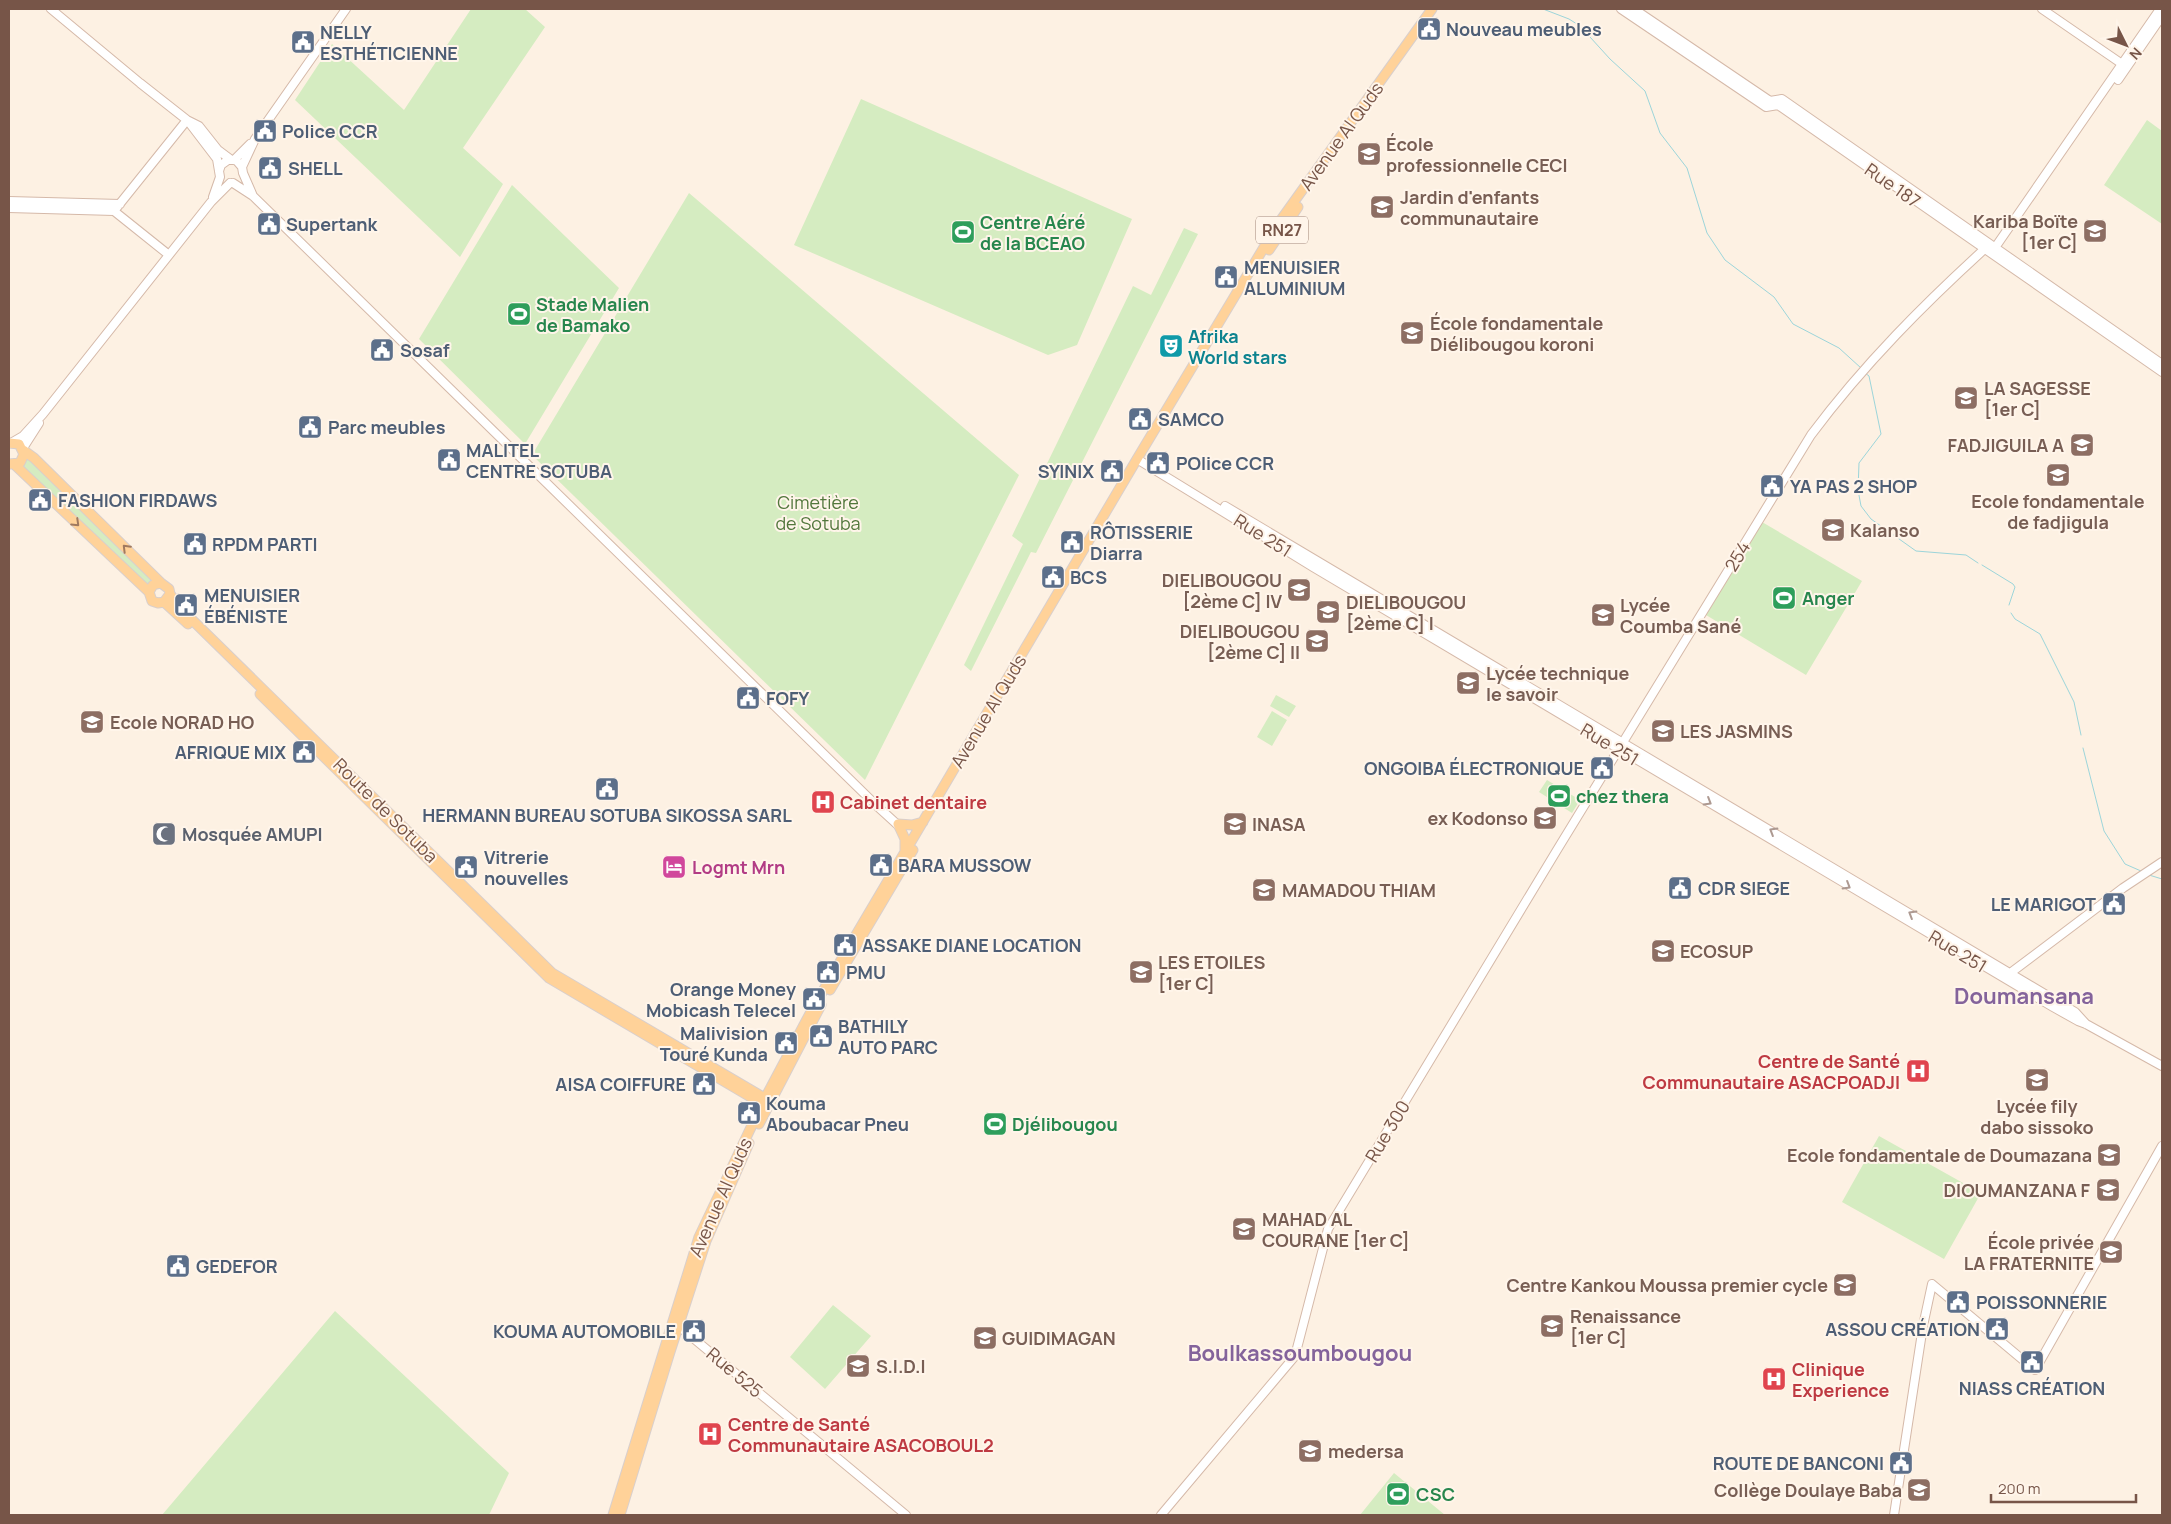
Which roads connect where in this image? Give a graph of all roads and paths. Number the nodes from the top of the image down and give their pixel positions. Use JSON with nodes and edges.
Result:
{"nodes":[{"id":1,"x":51,"y":9,"type":"edge"},
{"id":2,"x":346,"y":9,"type":"edge"},
{"id":3,"x":1432,"y":9,"type":"edge"},
{"id":4,"x":1438,"y":9,"type":"edge"},
{"id":5,"x":1621,"y":9,"type":"edge"},
{"id":6,"x":1634,"y":9,"type":"edge"},
{"id":7,"x":2042,"y":9,"type":"edge"},
{"id":8,"x":2160,"y":9,"type":"edge"},
{"id":9,"x":2162,"y":16,"type":"edge"},
{"id":10,"x":2125,"y":65,"type":"junction"},
{"id":11,"x":187,"y":120,"type":"junction"},
{"id":12,"x":255,"y":139,"type":"junction"},
{"id":13,"x":232,"y":160,"type":"junction"},
{"id":14,"x":242,"y":170,"type":"junction"},
{"id":15,"x":220,"y":174,"type":"junction"},
{"id":16,"x":231,"y":183,"type":"junction"},
{"id":17,"x":253,"y":196,"type":"junction"},
{"id":18,"x":9,"y":201,"type":"edge"},
{"id":19,"x":211,"y":202,"type":"junction"},
{"id":20,"x":120,"y":204,"type":"junction"},
{"id":21,"x":9,"y":208,"type":"edge"},
{"id":22,"x":114,"y":211,"type":"junction"},
{"id":23,"x":1992,"y":250,"type":"junction"},
{"id":24,"x":168,"y":255,"type":"junction"},
{"id":25,"x":2162,"y":364,"type":"edge"},
{"id":26,"x":2162,"y":372,"type":"edge"},
{"id":27,"x":43,"y":414,"type":"junction"},
{"id":28,"x":10,"y":443,"type":"edge"},
{"id":29,"x":23,"y":449,"type":"junction"},
{"id":30,"x":1140,"y":458,"type":"junction"},
{"id":31,"x":12,"y":464,"type":"edge"},
{"id":32,"x":161,"y":583,"type":"junction"},
{"id":33,"x":149,"y":592,"type":"junction"},
{"id":34,"x":170,"y":594,"type":"junction"},
{"id":35,"x":164,"y":602,"type":"junction"},
{"id":36,"x":1620,"y":746,"type":"junction"},
{"id":37,"x":923,"y":822,"type":"junction"},
{"id":38,"x":898,"y":824,"type":"junction"},
{"id":39,"x":914,"y":842,"type":"junction"},
{"id":40,"x":905,"y":851,"type":"junction"},
{"id":41,"x":2162,"y":862,"type":"edge"},
{"id":42,"x":2009,"y":974,"type":"junction"},
{"id":43,"x":2086,"y":1024,"type":"junction"},
{"id":44,"x":2162,"y":1066,"type":"edge"},
{"id":45,"x":767,"y":1103,"type":"junction"},
{"id":46,"x":2162,"y":1146,"type":"edge"},
{"id":47,"x":676,"y":1324,"type":"junction"},
{"id":48,"x":613,"y":1515,"type":"edge"},
{"id":49,"x":620,"y":1515,"type":"edge"},
{"id":50,"x":906,"y":1515,"type":"edge"},
{"id":51,"x":1161,"y":1515,"type":"edge"},
{"id":52,"x":1894,"y":1515,"type":"edge"}],
"edges":[{"from":1,"to":11,"type":"street"},
{"from":2,"to":12,"type":"street"},
{"from":3,"to":30,"type":"main road","name":"Avenue Al Quds","number":"RN27"},
{"from":4,"to":30,"type":"main road","name":"Avenue Al Quds","number":"RN27"},
{"from":5,"to":23,"type":"street","name":"Rue 187"},
{"from":6,"to":23,"type":"street","name":"Rue 187"},
{"from":7,"to":10,"type":"street"},
{"from":8,"to":10,"type":"street"},
{"from":9,"to":10,"type":"street"},
{"from":10,"to":23,"type":"street","name":"254"},
{"from":11,"to":13,"type":"street"},
{"from":11,"to":15,"type":"street"},
{"from":11,"to":20,"type":"street"},
{"from":12,"to":13,"type":"street"},
{"from":12,"to":14,"type":"street"},
{"from":13,"to":14,"type":"street"},
{"from":13,"to":15,"type":"street"},
{"from":14,"to":16,"type":"street"},
{"from":14,"to":17,"type":"street"},
{"from":15,"to":16,"type":"street"},
{"from":15,"to":19,"type":"street"},
{"from":16,"to":17,"type":"street"},
{"from":16,"to":19,"type":"street"},
{"from":17,"to":38,"type":"street"},
{"from":18,"to":20,"type":"street"},
{"from":19,"to":24,"type":"street"},
{"from":20,"to":22,"type":"street"},
{"from":21,"to":22,"type":"street"},
{"from":22,"to":24,"type":"street"},
{"from":23,"to":25,"type":"street","name":"Rue 187"},
{"from":23,"to":26,"type":"street","name":"Rue 187"},
{"from":23,"to":36,"type":"street","name":"254"},
{"from":24,"to":27,"type":"street"},
{"from":27,"to":28,"type":"street"},
{"from":27,"to":29,"type":"street"},
{"from":28,"to":29,"type":"main road"},
{"from":29,"to":31,"type":"main road"},
{"from":32,"to":29,"type":"main road","one_way":true},
{"from":30,"to":36,"type":"street","name":"Rue 251"},
{"from":30,"to":37,"type":"main road","name":"Avenue Al Quds","number":"RN27"},
{"from":30,"to":39,"type":"main road","name":"Avenue Al Quds","number":"RN27"},
{"from":31,"to":33,"type":"main road","one_way":true},
{"from":32,"to":33,"type":"main road"},
{"from":32,"to":34,"type":"main road"},
{"from":33,"to":35,"type":"main road"},
{"from":34,"to":35,"type":"main road"},
{"from":34,"to":45,"type":"main road","name":"Route de Sotuba"},
{"from":35,"to":45,"type":"main road","name":"Route de Sotuba"},
{"from":42,"to":36,"type":"street","name":"Rue 251","one_way":true},
{"from":36,"to":43,"type":"street","name":"Rue 251","one_way":true},
{"from":36,"to":51,"type":"street","name":"Rue 300"},
{"from":37,"to":38,"type":"main road"},
{"from":37,"to":39,"type":"main road","name":"Avenue Al Quds","number":"RN27"},
{"from":38,"to":39,"type":"street"},
{"from":38,"to":40,"type":"main road"},
{"from":39,"to":40,"type":"main road","name":"Avenue Al Quds","number":"RN27"},
{"from":39,"to":45,"type":"main road","name":"Avenue Al Quds","number":"RN27"},
{"from":40,"to":45,"type":"main road","name":"Avenue Al Quds","number":"RN27"},
{"from":41,"to":42,"type":"street"},
{"from":42,"to":43,"type":"street","name":"Rue 251"},
{"from":43,"to":44,"type":"street","name":"Rue 251"},
{"from":45,"to":47,"type":"main road","name":"Avenue Al Quds","number":"RN27"},
{"from":46,"to":52,"type":"street"},
{"from":47,"to":48,"type":"main road","name":"Avenue Al Quds","number":"RN27"},
{"from":47,"to":49,"type":"main road","name":"Avenue Al Quds","number":"RN27"},
{"from":47,"to":50,"type":"street","name":"Rue 525"}]}
